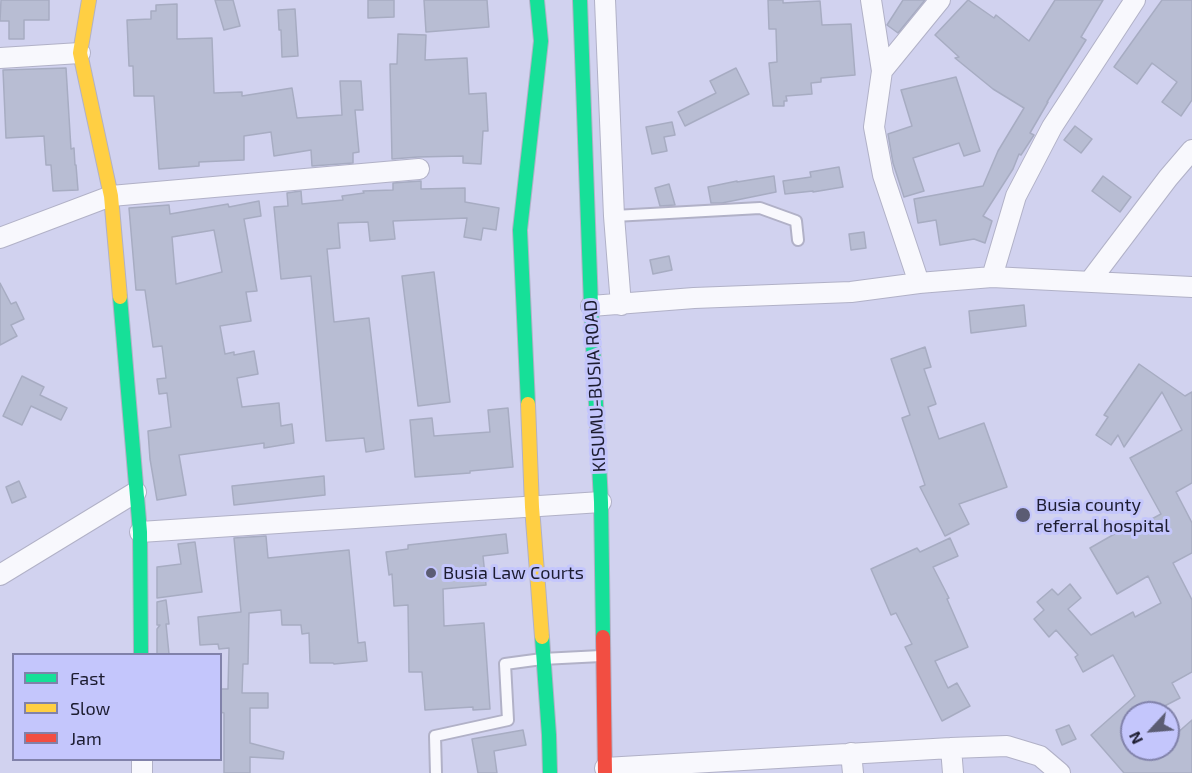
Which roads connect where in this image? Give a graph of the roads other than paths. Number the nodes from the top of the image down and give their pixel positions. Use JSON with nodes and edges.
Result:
{"nodes":[{"id":1,"x":89,"y":0,"type":"edge"},
{"id":2,"x":537,"y":0,"type":"edge"},
{"id":3,"x":579,"y":0,"type":"edge"},
{"id":4,"x":604,"y":0,"type":"edge"},
{"id":5,"x":871,"y":0,"type":"edge"},
{"id":6,"x":940,"y":0,"type":"edge"},
{"id":7,"x":1136,"y":0,"type":"edge"},
{"id":8,"x":80,"y":53,"type":"junction"},
{"id":9,"x":0,"y":58,"type":"edge"},
{"id":10,"x":882,"y":70,"type":"junction"},
{"id":11,"x":1192,"y":150,"type":"edge"},
{"id":12,"x":419,"y":169,"type":"dead end"},
{"id":13,"x":111,"y":196,"type":"junction"},
{"id":14,"x":614,"y":216,"type":"junction"},
{"id":15,"x":0,"y":238,"type":"edge"},
{"id":16,"x":798,"y":240,"type":"dead end"},
{"id":17,"x":992,"y":277,"type":"junction"},
{"id":18,"x":1090,"y":281,"type":"junction"},
{"id":19,"x":919,"y":283,"type":"junction"},
{"id":20,"x":1192,"y":287,"type":"edge"},
{"id":21,"x":621,"y":304,"type":"junction"},
{"id":22,"x":591,"y":306,"type":"junction"},
{"id":23,"x":136,"y":492,"type":"junction"},
{"id":24,"x":601,"y":502,"type":"junction"},
{"id":25,"x":532,"y":507,"type":"junction"},
{"id":26,"x":140,"y":532,"type":"junction"},
{"id":27,"x":0,"y":575,"type":"edge"},
{"id":28,"x":141,"y":653,"type":"edge"},
{"id":29,"x":603,"y":656,"type":"junction"},
{"id":30,"x":542,"y":658,"type":"junction"},
{"id":31,"x":951,"y":748,"type":"junction"},
{"id":32,"x":852,"y":763,"type":"edge"},
{"id":33,"x":605,"y":770,"type":"edge"},
{"id":34,"x":436,"y":773,"type":"edge"},
{"id":35,"x":550,"y":773,"type":"edge"},
{"id":36,"x":953,"y":773,"type":"edge"},
{"id":37,"x":1060,"y":773,"type":"edge"}],
"edges":[{"from":1,"to":8,"type":"main road"},
{"from":2,"to":25,"type":"main road"},
{"from":3,"to":22,"type":"main road","name":"KISUMU-BUSIA ROAD"},
{"from":4,"to":14,"type":"street"},
{"from":5,"to":10,"type":"street"},
{"from":6,"to":10,"type":"street"},
{"from":7,"to":17,"type":"street"},
{"from":8,"to":9,"type":"street"},
{"from":8,"to":13,"type":"main road"},
{"from":10,"to":19,"type":"street"},
{"from":11,"to":18,"type":"street"},
{"from":12,"to":13,"type":"street"},
{"from":13,"to":15,"type":"street"},
{"from":13,"to":23,"type":"main road"},
{"from":14,"to":16,"type":"lane"},
{"from":14,"to":21,"type":"street"},
{"from":17,"to":18,"type":"street"},
{"from":17,"to":19,"type":"street"},
{"from":18,"to":20,"type":"street"},
{"from":19,"to":21,"type":"street"},
{"from":21,"to":22,"type":"street"},
{"from":22,"to":24,"type":"main road","name":"KISUMU-BUSIA ROAD"},
{"from":23,"to":26,"type":"main road"},
{"from":23,"to":27,"type":"street"},
{"from":24,"to":25,"type":"street"},
{"from":24,"to":29,"type":"main road","name":"KISUMU-BUSIA ROAD"},
{"from":25,"to":26,"type":"street"},
{"from":25,"to":30,"type":"main road"},
{"from":26,"to":28,"type":"main road"},
{"from":29,"to":30,"type":"lane"},
{"from":29,"to":33,"type":"main road","name":"KISUMU-BUSIA ROAD"},
{"from":30,"to":34,"type":"lane"},
{"from":30,"to":35,"type":"main road"},
{"from":31,"to":32,"type":"street"},
{"from":31,"to":36,"type":"street"},
{"from":31,"to":37,"type":"street"},
{"from":32,"to":33,"type":"street"}]}
